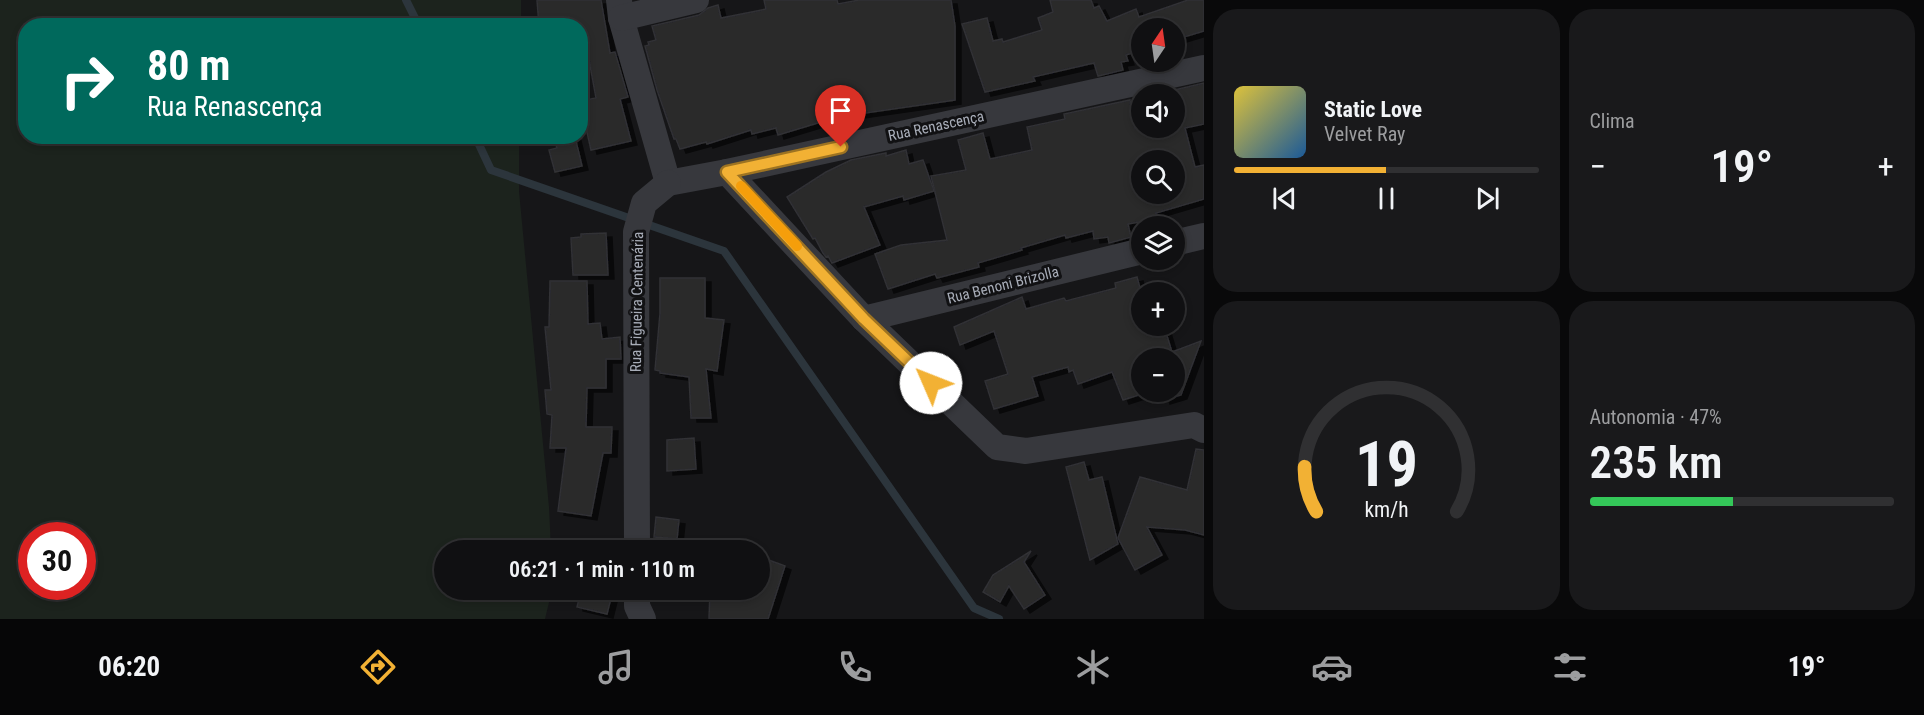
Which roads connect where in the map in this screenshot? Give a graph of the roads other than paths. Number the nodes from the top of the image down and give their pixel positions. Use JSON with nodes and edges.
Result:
{"nodes":[{"id":1,"x":696,"y":0,"type":"edge"},
{"id":2,"x":620,"y":9,"type":"edge"},
{"id":3,"x":1204,"y":68,"type":"edge"},
{"id":4,"x":727,"y":172,"type":"junction"},
{"id":5,"x":668,"y":183,"type":"junction"},
{"id":6,"x":1204,"y":236,"type":"edge"},
{"id":7,"x":1185,"y":240,"type":"edge"},
{"id":8,"x":1131,"y":254,"type":"edge"},
{"id":9,"x":864,"y":319,"type":"junction"},
{"id":10,"x":1201,"y":426,"type":"edge"},
{"id":11,"x":637,"y":540,"type":"edge"},
{"id":12,"x":637,"y":600,"type":"edge"},
{"id":13,"x":643,"y":619,"type":"edge"}],
"edges":[{"from":1,"to":2,"type":"street"},
{"from":2,"to":5,"type":"street"},
{"from":3,"to":4,"type":"street","name":"Rua Renascença"},
{"from":4,"to":5,"type":"street","name":"Rua Renascença"},
{"from":4,"to":9,"type":"street"},
{"from":5,"to":11,"type":"street","name":"Rua Figueira Centenária"},
{"from":6,"to":7,"type":"street"},
{"from":8,"to":9,"type":"street","name":"Rua Benoni Brizolla"},
{"from":9,"to":10,"type":"street"},
{"from":12,"to":13,"type":"street"}]}
